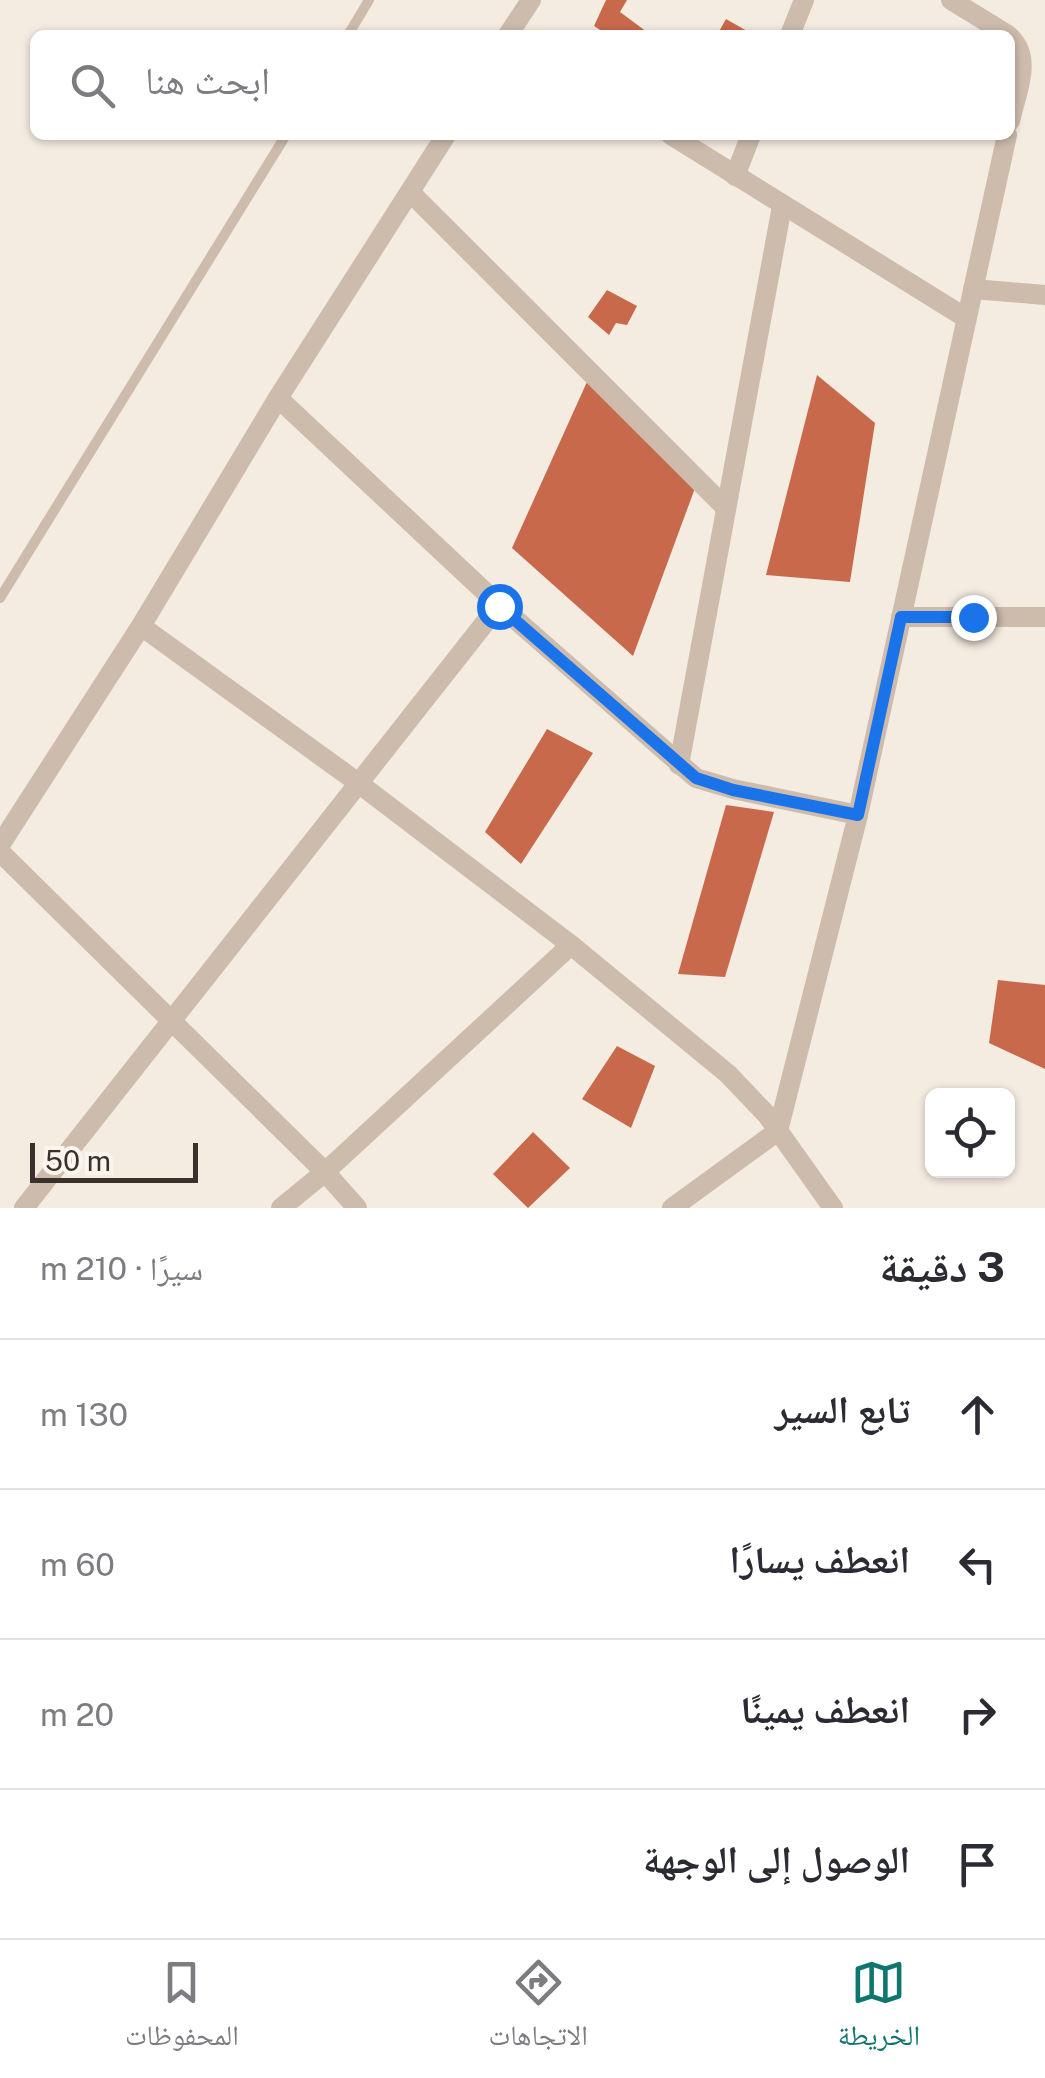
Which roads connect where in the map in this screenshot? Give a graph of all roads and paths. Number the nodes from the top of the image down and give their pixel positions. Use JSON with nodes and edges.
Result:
{"nodes":[{"id":1,"x":369,"y":0,"type":"edge"},
{"id":2,"x":531,"y":0,"type":"edge"},
{"id":3,"x":804,"y":0,"type":"edge"},
{"id":4,"x":950,"y":0,"type":"edge"},
{"id":5,"x":351,"y":30,"type":"edge"},
{"id":6,"x":512,"y":30,"type":"edge"},
{"id":7,"x":792,"y":30,"type":"edge"},
{"id":8,"x":999,"y":30,"type":"edge"},
{"id":9,"x":1015,"y":43,"type":"edge"},
{"id":10,"x":1015,"y":99,"type":"edge"},
{"id":11,"x":283,"y":140,"type":"edge"},
{"id":12,"x":443,"y":140,"type":"edge"},
{"id":13,"x":678,"y":140,"type":"edge"},
{"id":14,"x":749,"y":140,"type":"edge"},
{"id":15,"x":1006,"y":140,"type":"edge"},
{"id":16,"x":735,"y":176,"type":"junction"},
{"id":17,"x":411,"y":193,"type":"junction"},
{"id":18,"x":782,"y":206,"type":"junction"},
{"id":19,"x":974,"y":289,"type":"junction"},
{"id":20,"x":1045,"y":296,"type":"edge"},
{"id":21,"x":966,"y":318,"type":"junction"},
{"id":22,"x":278,"y":398,"type":"junction"},
{"id":23,"x":726,"y":508,"type":"junction"},
{"id":24,"x":0,"y":598,"type":"edge"},
{"id":25,"x":499,"y":606,"type":"junction"},
{"id":26,"x":901,"y":617,"type":"junction"},
{"id":27,"x":1045,"y":617,"type":"edge"},
{"id":28,"x":141,"y":626,"type":"junction"},
{"id":29,"x":679,"y":766,"type":"junction"},
{"id":30,"x":357,"y":782,"type":"junction"},
{"id":31,"x":858,"y":815,"type":"junction"},
{"id":32,"x":0,"y":848,"type":"edge"},
{"id":33,"x":571,"y":945,"type":"junction"},
{"id":34,"x":171,"y":1021,"type":"junction"},
{"id":35,"x":778,"y":1131,"type":"junction"},
{"id":36,"x":325,"y":1172,"type":"junction"},
{"id":37,"x":24,"y":1208,"type":"edge"},
{"id":38,"x":280,"y":1208,"type":"edge"},
{"id":39,"x":357,"y":1208,"type":"edge"},
{"id":40,"x":672,"y":1208,"type":"edge"},
{"id":41,"x":833,"y":1208,"type":"edge"}],
"edges":[{"from":1,"to":5,"type":"lane"},
{"from":2,"to":6,"type":"street"},
{"from":3,"to":7,"type":"street"},
{"from":4,"to":8,"type":"street"},
{"from":9,"to":10,"type":"street"},
{"from":11,"to":24,"type":"lane"},
{"from":12,"to":17,"type":"street"},
{"from":13,"to":16,"type":"street"},
{"from":14,"to":16,"type":"street"},
{"from":15,"to":19,"type":"street"},
{"from":16,"to":18,"type":"street"},
{"from":17,"to":22,"type":"street"},
{"from":17,"to":23,"type":"street"},
{"from":18,"to":21,"type":"street"},
{"from":18,"to":23,"type":"street"},
{"from":19,"to":20,"type":"street"},
{"from":19,"to":21,"type":"street"},
{"from":21,"to":26,"type":"street"},
{"from":22,"to":25,"type":"street"},
{"from":22,"to":28,"type":"street"},
{"from":23,"to":29,"type":"street"},
{"from":25,"to":29,"type":"street"},
{"from":25,"to":30,"type":"street"},
{"from":26,"to":27,"type":"street"},
{"from":26,"to":31,"type":"street"},
{"from":28,"to":30,"type":"street"},
{"from":28,"to":32,"type":"street"},
{"from":29,"to":31,"type":"street"},
{"from":30,"to":33,"type":"street"},
{"from":30,"to":34,"type":"street"},
{"from":31,"to":35,"type":"street"},
{"from":32,"to":34,"type":"street"},
{"from":33,"to":35,"type":"street"},
{"from":33,"to":36,"type":"street"},
{"from":34,"to":36,"type":"street"},
{"from":34,"to":37,"type":"street"},
{"from":35,"to":40,"type":"street"},
{"from":35,"to":41,"type":"street"},
{"from":36,"to":38,"type":"street"},
{"from":36,"to":39,"type":"street"}]}
